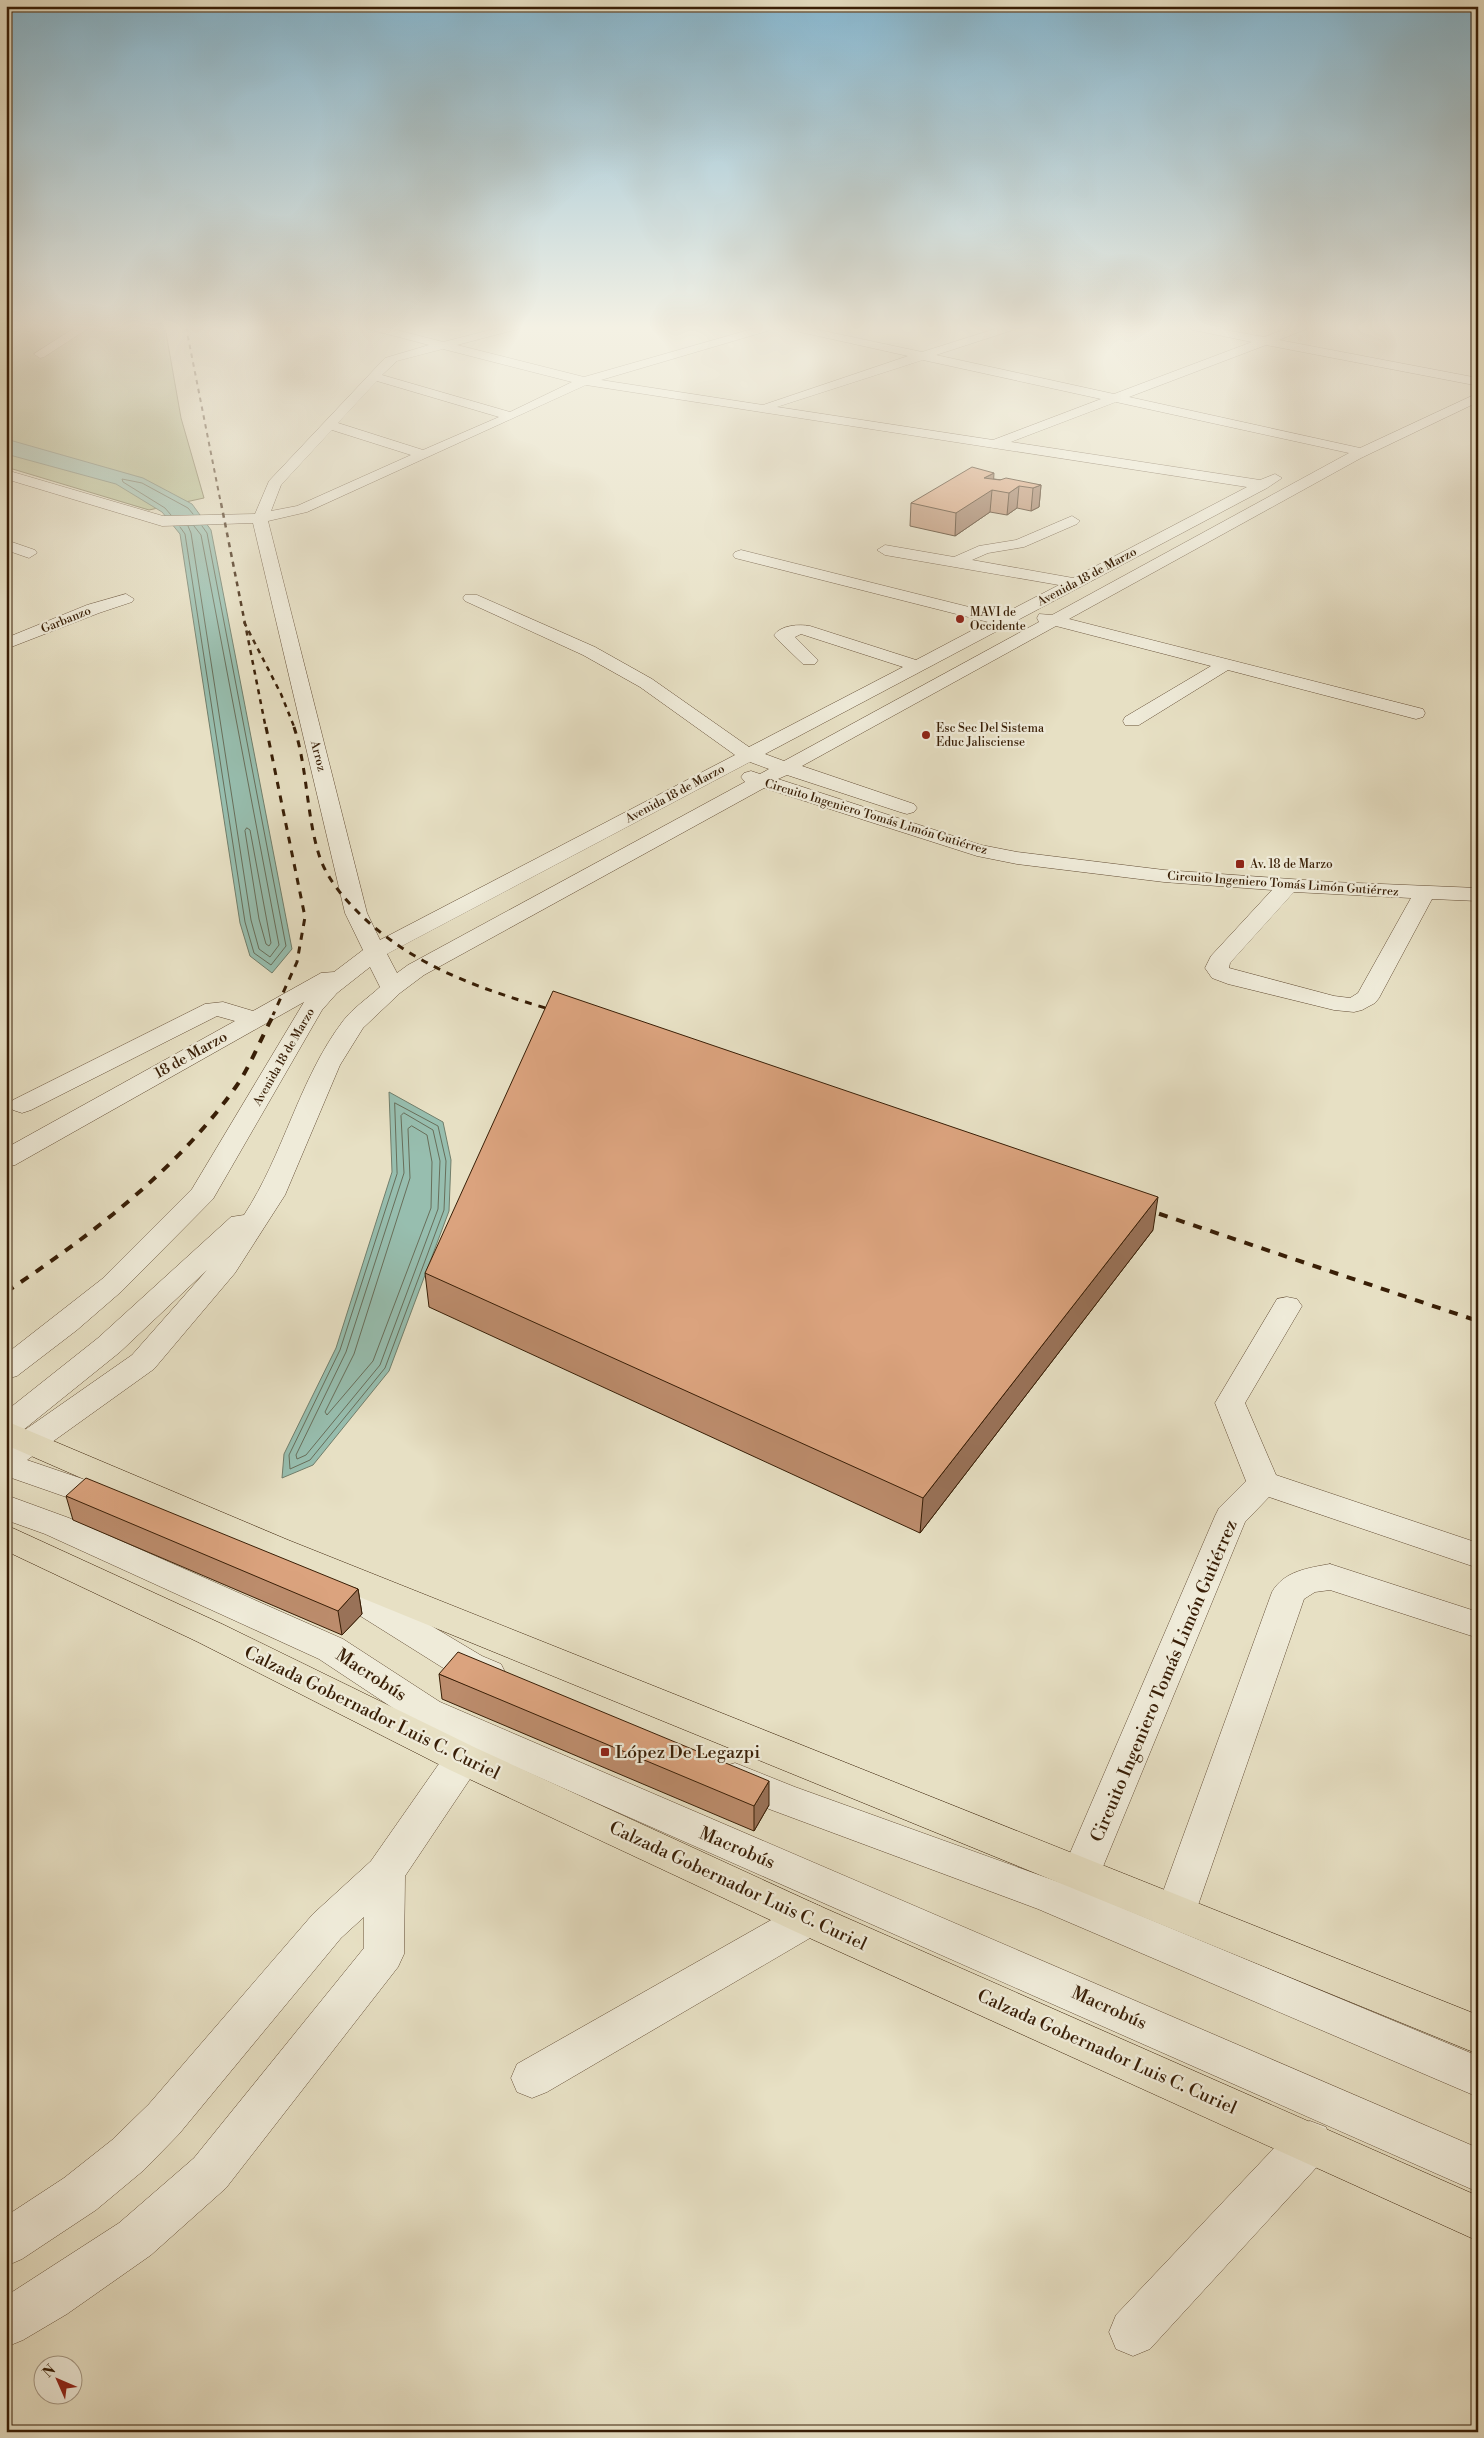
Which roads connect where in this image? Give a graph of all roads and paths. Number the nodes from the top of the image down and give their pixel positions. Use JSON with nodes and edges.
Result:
{"nodes":[{"id":1,"x":315,"y":441,"type":"edge"},
{"id":2,"x":378,"y":441,"type":"edge"},
{"id":3,"x":457,"y":441,"type":"edge"},
{"id":4,"x":975,"y":441,"type":"edge"},
{"id":5,"x":1004,"y":441,"type":"edge"},
{"id":6,"x":1313,"y":441,"type":"edge"},
{"id":7,"x":1366,"y":441,"type":"edge"},
{"id":8,"x":996,"y":444,"type":"junction"},
{"id":9,"x":1358,"y":445,"type":"junction"},
{"id":10,"x":1336,"y":446,"type":"junction"},
{"id":11,"x":424,"y":456,"type":"junction"},
{"id":12,"x":1311,"y":459,"type":"dead end"},
{"id":13,"x":1286,"y":472,"type":"dead end"},
{"id":14,"x":6,"y":474,"type":"edge"},
{"id":15,"x":1262,"y":485,"type":"junction"},
{"id":16,"x":261,"y":518,"type":"junction"},
{"id":17,"x":1072,"y":520,"type":"dead end"},
{"id":18,"x":6,"y":545,"type":"edge"},
{"id":19,"x":885,"y":550,"type":"dead end"},
{"id":20,"x":29,"y":553,"type":"dead end"},
{"id":21,"x":741,"y":555,"type":"dead end"},
{"id":22,"x":956,"y":562,"type":"junction"},
{"id":23,"x":1076,"y":583,"type":"junction"},
{"id":24,"x":471,"y":598,"type":"dead end"},
{"id":25,"x":126,"y":599,"type":"dead end"},
{"id":26,"x":1022,"y":611,"type":"junction"},
{"id":27,"x":1054,"y":620,"type":"junction"},
{"id":28,"x":1003,"y":621,"type":"junction"},
{"id":29,"x":6,"y":644,"type":"edge"},
{"id":30,"x":808,"y":660,"type":"dead end"},
{"id":31,"x":1226,"y":664,"type":"junction"},
{"id":32,"x":918,"y":666,"type":"junction"},
{"id":33,"x":1416,"y":713,"type":"dead end"},
{"id":34,"x":1132,"y":720,"type":"dead end"},
{"id":35,"x":748,"y":755,"type":"junction"},
{"id":36,"x":785,"y":767,"type":"junction"},
{"id":37,"x":723,"y":768,"type":"junction"},
{"id":38,"x":761,"y":780,"type":"junction"},
{"id":39,"x":1089,"y":866,"type":"junction"},
{"id":40,"x":1288,"y":885,"type":"junction"},
{"id":41,"x":1425,"y":893,"type":"junction"},
{"id":42,"x":1478,"y":895,"type":"edge"},
{"id":43,"x":376,"y":951,"type":"junction"},
{"id":44,"x":392,"y":988,"type":"junction"},
{"id":45,"x":256,"y":1019,"type":"junction"},
{"id":46,"x":22,"y":1105,"type":"dead end"},
{"id":47,"x":6,"y":1159,"type":"edge"},
{"id":48,"x":1287,"y":1306,"type":"dead end"},
{"id":49,"x":6,"y":1369,"type":"edge"},
{"id":50,"x":11,"y":1445,"type":"edge"},
{"id":51,"x":1263,"y":1483,"type":"junction"},
{"id":52,"x":6,"y":1507,"type":"edge"},
{"id":53,"x":6,"y":1536,"type":"edge"},
{"id":54,"x":1478,"y":1556,"type":"edge"},
{"id":55,"x":1478,"y":1626,"type":"edge"},
{"id":56,"x":522,"y":1688,"type":"edge"},
{"id":57,"x":463,"y":1760,"type":"junction"},
{"id":58,"x":702,"y":1764,"type":"edge"},
{"id":59,"x":385,"y":1873,"type":"junction"},
{"id":60,"x":1081,"y":1874,"type":"junction"},
{"id":61,"x":1176,"y":1912,"type":"junction"},
{"id":62,"x":808,"y":1919,"type":"junction"},
{"id":63,"x":1478,"y":2035,"type":"edge"},
{"id":64,"x":1478,"y":2077,"type":"edge"},
{"id":65,"x":532,"y":2078,"type":"dead end"},
{"id":66,"x":1310,"y":2142,"type":"junction"},
{"id":67,"x":1478,"y":2170,"type":"edge"},
{"id":68,"x":1478,"y":2219,"type":"edge"},
{"id":69,"x":6,"y":2243,"type":"edge"},
{"id":70,"x":6,"y":2323,"type":"edge"},
{"id":71,"x":1133,"y":2332,"type":"dead end"}],
"edges":[{"from":1,"to":16,"type":"street"},
{"from":2,"to":11,"type":"street"},
{"from":3,"to":11,"type":"street"},
{"from":4,"to":8,"type":"street"},
{"from":5,"to":8,"type":"street"},
{"from":6,"to":10,"type":"street"},
{"from":7,"to":9,"type":"street","name":"Avenida 18 de Marzo"},
{"from":8,"to":15,"type":"street"},
{"from":9,"to":10,"type":"street","name":"Avenida 18 de Marzo"},
{"from":9,"to":27,"type":"street","name":"Avenida 18 de Marzo"},
{"from":10,"to":12,"type":"street","name":"Avenida 18 de Marzo"},
{"from":11,"to":16,"type":"street"},
{"from":13,"to":15,"type":"street","name":"Avenida 18 de Marzo"},
{"from":14,"to":16,"type":"street"},
{"from":15,"to":23,"type":"street","name":"Avenida 18 de Marzo"},
{"from":16,"to":43,"type":"street","name":"Arroz"},
{"from":17,"to":22,"type":"street"},
{"from":18,"to":20,"type":"street"},
{"from":19,"to":22,"type":"street"},
{"from":21,"to":28,"type":"street"},
{"from":22,"to":23,"type":"street"},
{"from":23,"to":26,"type":"street","name":"Avenida 18 de Marzo"},
{"from":24,"to":35,"type":"street","name":"Circuito Ingeniero Tomás Limón Gutiérrez"},
{"from":25,"to":29,"type":"street","name":"Garbanzo"},
{"from":26,"to":27,"type":"street"},
{"from":26,"to":28,"type":"street","name":"Avenida 18 de Marzo"},
{"from":27,"to":31,"type":"street"},
{"from":27,"to":36,"type":"street","name":"Avenida 18 de Marzo"},
{"from":28,"to":32,"type":"street","name":"Avenida 18 de Marzo"},
{"from":30,"to":32,"type":"street"},
{"from":31,"to":33,"type":"street"},
{"from":31,"to":34,"type":"street"},
{"from":32,"to":35,"type":"street","name":"Avenida 18 de Marzo"},
{"from":35,"to":36,"type":"street","name":"Circuito Ingeniero Tomás Limón Gutiérrez"},
{"from":35,"to":37,"type":"street","name":"Avenida 18 de Marzo"},
{"from":36,"to":38,"type":"street","name":"Avenida 18 de Marzo"},
{"from":36,"to":39,"type":"street","name":"Circuito Ingeniero Tomás Limón Gutiérrez"},
{"from":37,"to":38,"type":"street","name":"Circuito Ingeniero Tomás Limón Gutiérrez"},
{"from":37,"to":43,"type":"street","name":"Avenida 18 de Marzo"},
{"from":38,"to":39,"type":"street","name":"Circuito Ingeniero Tomás Limón Gutiérrez"},
{"from":38,"to":44,"type":"street","name":"Avenida 18 de Marzo"},
{"from":39,"to":40,"type":"street","name":"Circuito Ingeniero Tomás Limón Gutiérrez"},
{"from":40,"to":41,"type":"street","name":"Circuito Ingeniero Tomás Limón Gutiérrez"},
{"from":40,"to":41,"type":"street"},
{"from":41,"to":42,"type":"street","name":"Circuito Ingeniero Tomás Limón Gutiérrez"},
{"from":43,"to":44,"type":"street","name":"Arroz"},
{"from":43,"to":45,"type":"street","name":"18 de Marzo"},
{"from":43,"to":49,"type":"street","name":"Avenida 18 de Marzo"},
{"from":44,"to":50,"type":"street","name":"Avenida 18 de Marzo"},
{"from":45,"to":46,"type":"street"},
{"from":45,"to":47,"type":"street","name":"18 de Marzo"},
{"from":48,"to":51,"type":"street"},
{"from":50,"to":56,"type":"street"},
{"from":50,"to":60,"type":"main road"},
{"from":51,"to":54,"type":"street"},
{"from":51,"to":60,"type":"street","name":"Circuito Ingeniero Tomás Limón Gutiérrez"},
{"from":52,"to":67,"type":"street","name":"Macrobús"},
{"from":53,"to":57,"type":"main road","name":"Calzada Gobernador Luis C. Curiel"},
{"from":55,"to":61,"type":"street"},
{"from":57,"to":59,"type":"street"},
{"from":57,"to":62,"type":"main road","name":"Calzada Gobernador Luis C. Curiel"},
{"from":58,"to":64,"type":"street"},
{"from":59,"to":69,"type":"street"},
{"from":59,"to":70,"type":"street"},
{"from":60,"to":61,"type":"main road"},
{"from":61,"to":63,"type":"main road"},
{"from":62,"to":65,"type":"street"},
{"from":62,"to":66,"type":"main road","name":"Calzada Gobernador Luis C. Curiel"},
{"from":66,"to":68,"type":"main road","name":"Calzada Gobernador Luis C. Curiel"},
{"from":66,"to":71,"type":"street"}]}
